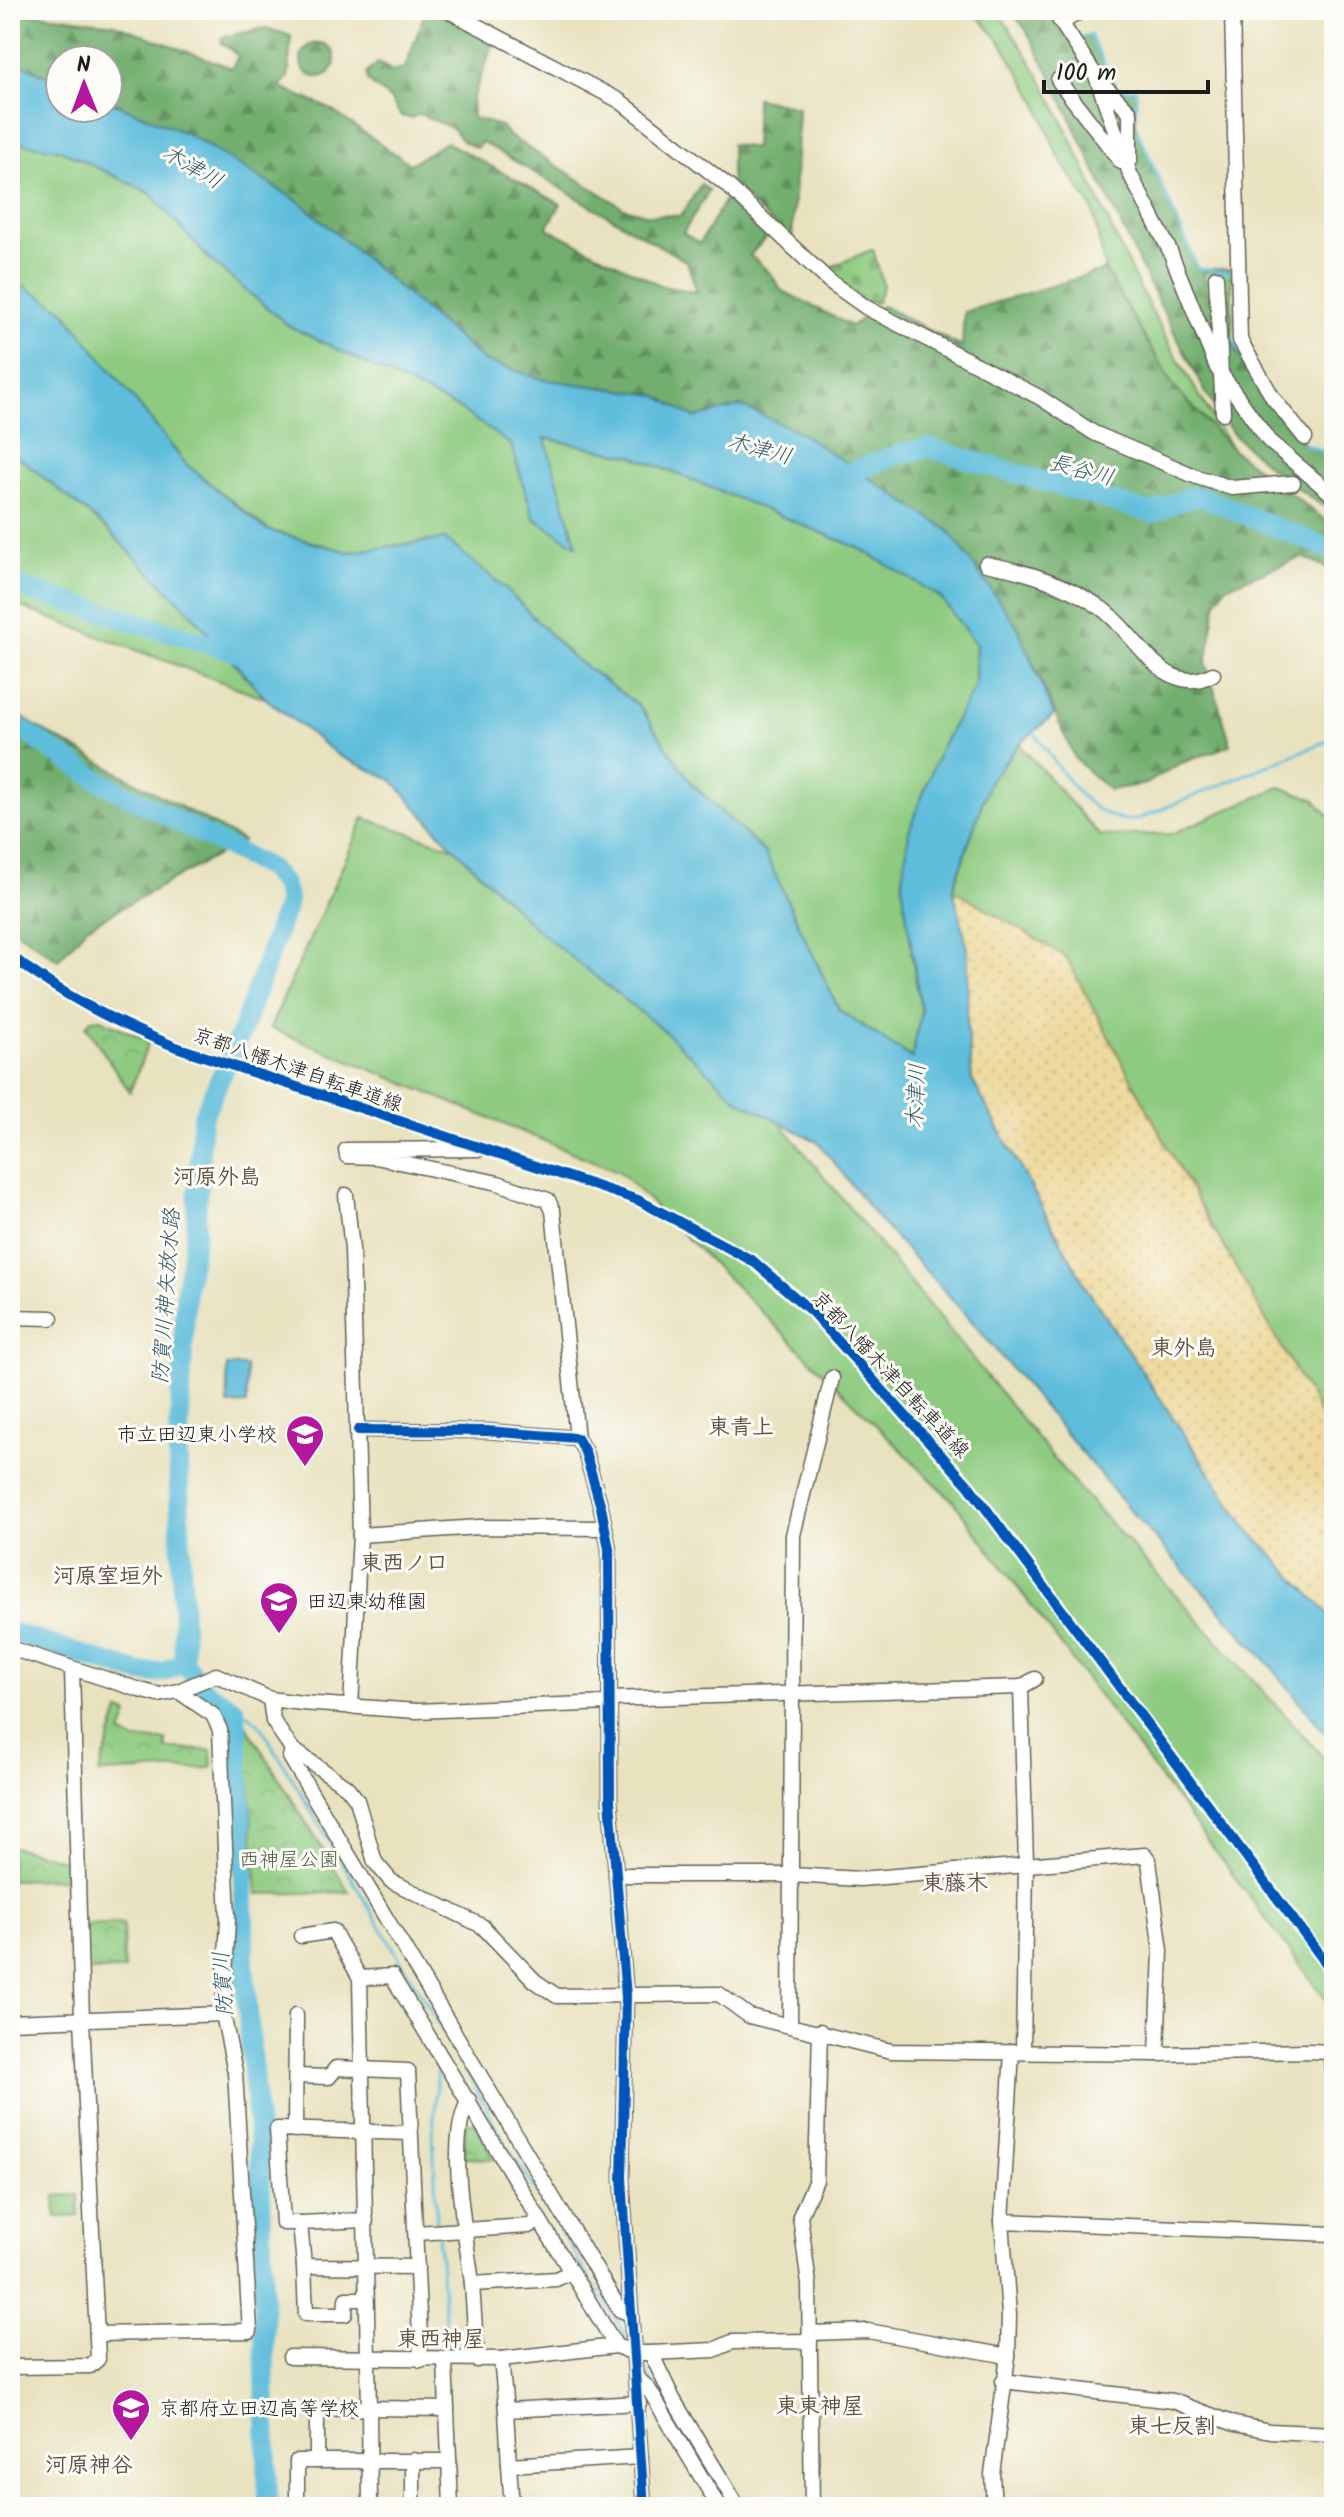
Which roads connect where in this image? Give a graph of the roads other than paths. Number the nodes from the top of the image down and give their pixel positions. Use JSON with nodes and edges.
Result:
{"nodes":[{"id":1,"x":447,"y":10,"type":"edge"},
{"id":2,"x":1053,"y":10,"type":"edge"},
{"id":3,"x":1082,"y":10,"type":"edge"},
{"id":4,"x":1232,"y":10,"type":"edge"},
{"id":5,"x":1063,"y":22,"type":"junction"},
{"id":6,"x":1058,"y":80,"type":"dead end"},
{"id":7,"x":1130,"y":174,"type":"junction"},
{"id":8,"x":1216,"y":277,"type":"dead end"},
{"id":9,"x":1217,"y":368,"type":"junction"},
{"id":10,"x":1223,"y":413,"type":"dead end"},
{"id":11,"x":1305,"y":438,"type":"dead end"},
{"id":12,"x":1293,"y":483,"type":"dead end"},
{"id":13,"x":1334,"y":496,"type":"edge"},
{"id":14,"x":986,"y":564,"type":"dead end"},
{"id":15,"x":1213,"y":674,"type":"dead end"},
{"id":16,"x":480,"y":1149,"type":"dead end"},
{"id":17,"x":346,"y":1195,"type":"dead end"},
{"id":18,"x":10,"y":1317,"type":"edge"},
{"id":19,"x":51,"y":1318,"type":"dead end"},
{"id":20,"x":832,"y":1378,"type":"dead end"},
{"id":21,"x":358,"y":1430,"type":"junction"},
{"id":22,"x":577,"y":1438,"type":"junction"},
{"id":23,"x":605,"y":1528,"type":"junction"},
{"id":24,"x":360,"y":1535,"type":"junction"},
{"id":25,"x":10,"y":1648,"type":"edge"},
{"id":26,"x":72,"y":1669,"type":"junction"},
{"id":27,"x":1035,"y":1679,"type":"dead end"},
{"id":28,"x":1021,"y":1687,"type":"junction"},
{"id":29,"x":182,"y":1689,"type":"junction"},
{"id":30,"x":791,"y":1693,"type":"junction"},
{"id":31,"x":270,"y":1699,"type":"junction"},
{"id":32,"x":608,"y":1701,"type":"junction"},
{"id":33,"x":351,"y":1707,"type":"junction"},
{"id":34,"x":292,"y":1749,"type":"junction"},
{"id":35,"x":1026,"y":1865,"type":"junction"},
{"id":36,"x":616,"y":1875,"type":"junction"},
{"id":37,"x":791,"y":1875,"type":"junction"},
{"id":38,"x":301,"y":1936,"type":"dead end"},
{"id":39,"x":419,"y":1973,"type":"junction"},
{"id":40,"x":392,"y":1976,"type":"junction"},
{"id":41,"x":360,"y":1978,"type":"junction"},
{"id":42,"x":626,"y":1997,"type":"junction"},
{"id":43,"x":223,"y":2014,"type":"junction"},
{"id":44,"x":296,"y":2015,"type":"dead end"},
{"id":45,"x":82,"y":2019,"type":"junction"},
{"id":46,"x":10,"y":2022,"type":"edge"},
{"id":47,"x":790,"y":2024,"type":"junction"},
{"id":48,"x":820,"y":2031,"type":"junction"},
{"id":49,"x":1017,"y":2051,"type":"junction"},
{"id":50,"x":1157,"y":2054,"type":"junction"},
{"id":51,"x":365,"y":2070,"type":"junction"},
{"id":52,"x":1334,"y":2074,"type":"edge"},
{"id":53,"x":296,"y":2076,"type":"junction"},
{"id":54,"x":469,"y":2100,"type":"junction"},
{"id":55,"x":295,"y":2130,"type":"junction"},
{"id":56,"x":365,"y":2132,"type":"junction"},
{"id":57,"x":410,"y":2133,"type":"junction"},
{"id":58,"x":366,"y":2220,"type":"junction"},
{"id":59,"x":540,"y":2221,"type":"junction"},
{"id":60,"x":1002,"y":2221,"type":"junction"},
{"id":61,"x":300,"y":2223,"type":"junction"},
{"id":62,"x":467,"y":2230,"type":"junction"},
{"id":63,"x":416,"y":2233,"type":"junction"},
{"id":64,"x":1334,"y":2234,"type":"edge"},
{"id":65,"x":304,"y":2266,"type":"junction"},
{"id":66,"x":366,"y":2267,"type":"junction"},
{"id":67,"x":417,"y":2267,"type":"junction"},
{"id":68,"x":571,"y":2272,"type":"junction"},
{"id":69,"x":472,"y":2284,"type":"junction"},
{"id":70,"x":366,"y":2299,"type":"junction"},
{"id":71,"x":631,"y":2314,"type":"junction"},
{"id":72,"x":97,"y":2334,"type":"junction"},
{"id":73,"x":810,"y":2337,"type":"junction"},
{"id":74,"x":616,"y":2346,"type":"junction"},
{"id":75,"x":634,"y":2353,"type":"junction"},
{"id":76,"x":651,"y":2353,"type":"junction"},
{"id":77,"x":1008,"y":2356,"type":"junction"},
{"id":78,"x":290,"y":2357,"type":"dead end"},
{"id":79,"x":368,"y":2359,"type":"junction"},
{"id":80,"x":501,"y":2359,"type":"junction"},
{"id":81,"x":421,"y":2360,"type":"junction"},
{"id":82,"x":448,"y":2360,"type":"junction"},
{"id":83,"x":477,"y":2360,"type":"junction"},
{"id":84,"x":10,"y":2367,"type":"edge"},
{"id":85,"x":637,"y":2378,"type":"junction"},
{"id":86,"x":1003,"y":2381,"type":"junction"},
{"id":87,"x":639,"y":2403,"type":"junction"},
{"id":88,"x":369,"y":2408,"type":"junction"},
{"id":89,"x":447,"y":2409,"type":"junction"},
{"id":90,"x":506,"y":2410,"type":"junction"},
{"id":91,"x":1334,"y":2434,"type":"edge"},
{"id":92,"x":641,"y":2457,"type":"junction"},
{"id":93,"x":369,"y":2459,"type":"junction"},
{"id":94,"x":413,"y":2460,"type":"junction"},
{"id":95,"x":317,"y":2461,"type":"junction"},
{"id":96,"x":449,"y":2461,"type":"junction"},
{"id":97,"x":509,"y":2465,"type":"junction"},
{"id":98,"x":297,"y":2507,"type":"edge"},
{"id":99,"x":370,"y":2507,"type":"edge"},
{"id":100,"x":413,"y":2507,"type":"edge"},
{"id":101,"x":451,"y":2507,"type":"edge"},
{"id":102,"x":512,"y":2507,"type":"edge"},
{"id":103,"x":644,"y":2507,"type":"edge"},
{"id":104,"x":719,"y":2507,"type":"edge"},
{"id":105,"x":738,"y":2507,"type":"edge"},
{"id":106,"x":812,"y":2507,"type":"edge"},
{"id":107,"x":994,"y":2507,"type":"edge"}],
"edges":[{"from":1,"to":12,"type":"street"},
{"from":2,"to":5,"type":"street"},
{"from":3,"to":5,"type":"street"},
{"from":4,"to":11,"type":"street"},
{"from":5,"to":7,"type":"street"},
{"from":6,"to":7,"type":"street"},
{"from":7,"to":9,"type":"street"},
{"from":8,"to":9,"type":"street"},
{"from":9,"to":10,"type":"street"},
{"from":9,"to":13,"type":"street"},
{"from":14,"to":15,"type":"street"},
{"from":16,"to":22,"type":"street"},
{"from":17,"to":21,"type":"street"},
{"from":18,"to":19,"type":"street"},
{"from":20,"to":30,"type":"street"},
{"from":21,"to":22,"type":"street"},
{"from":21,"to":24,"type":"street"},
{"from":22,"to":23,"type":"street"},
{"from":23,"to":24,"type":"street"},
{"from":23,"to":32,"type":"street"},
{"from":24,"to":33,"type":"street"},
{"from":25,"to":26,"type":"street"},
{"from":26,"to":29,"type":"street"},
{"from":26,"to":45,"type":"street"},
{"from":27,"to":28,"type":"street"},
{"from":28,"to":30,"type":"street"},
{"from":28,"to":35,"type":"street"},
{"from":29,"to":31,"type":"street"},
{"from":29,"to":43,"type":"street"},
{"from":30,"to":32,"type":"street"},
{"from":30,"to":37,"type":"street"},
{"from":31,"to":33,"type":"street"},
{"from":31,"to":34,"type":"street"},
{"from":32,"to":33,"type":"street"},
{"from":32,"to":36,"type":"street"},
{"from":34,"to":39,"type":"street"},
{"from":34,"to":42,"type":"street"},
{"from":35,"to":37,"type":"street"},
{"from":35,"to":49,"type":"street"},
{"from":35,"to":50,"type":"street"},
{"from":36,"to":37,"type":"street"},
{"from":36,"to":42,"type":"street"},
{"from":37,"to":47,"type":"street"},
{"from":38,"to":41,"type":"street"},
{"from":39,"to":40,"type":"street"},
{"from":39,"to":71,"type":"street"},
{"from":40,"to":41,"type":"street"},
{"from":40,"to":54,"type":"street"},
{"from":41,"to":51,"type":"street"},
{"from":42,"to":47,"type":"street"},
{"from":42,"to":71,"type":"street"},
{"from":43,"to":45,"type":"street"},
{"from":43,"to":72,"type":"street"},
{"from":44,"to":53,"type":"street"},
{"from":45,"to":46,"type":"street"},
{"from":45,"to":72,"type":"street"},
{"from":47,"to":48,"type":"street"},
{"from":48,"to":49,"type":"street"},
{"from":48,"to":73,"type":"street"},
{"from":49,"to":50,"type":"street"},
{"from":49,"to":60,"type":"street"},
{"from":50,"to":52,"type":"street"},
{"from":51,"to":53,"type":"street"},
{"from":51,"to":56,"type":"street"},
{"from":51,"to":57,"type":"street"},
{"from":53,"to":55,"type":"street"},
{"from":54,"to":59,"type":"street"},
{"from":54,"to":62,"type":"street"},
{"from":55,"to":56,"type":"street"},
{"from":55,"to":61,"type":"street"},
{"from":56,"to":57,"type":"street"},
{"from":56,"to":58,"type":"street"},
{"from":57,"to":63,"type":"street"},
{"from":58,"to":61,"type":"street"},
{"from":58,"to":66,"type":"street"},
{"from":59,"to":62,"type":"street"},
{"from":59,"to":68,"type":"street"},
{"from":60,"to":64,"type":"street"},
{"from":60,"to":77,"type":"street"},
{"from":61,"to":65,"type":"street"},
{"from":62,"to":63,"type":"street"},
{"from":62,"to":69,"type":"street"},
{"from":63,"to":67,"type":"street"},
{"from":65,"to":66,"type":"street"},
{"from":65,"to":70,"type":"street"},
{"from":66,"to":67,"type":"street"},
{"from":66,"to":70,"type":"street"},
{"from":67,"to":81,"type":"street"},
{"from":68,"to":69,"type":"street"},
{"from":68,"to":74,"type":"street"},
{"from":69,"to":83,"type":"street"},
{"from":70,"to":79,"type":"street"},
{"from":71,"to":75,"type":"street"},
{"from":72,"to":84,"type":"street"},
{"from":73,"to":76,"type":"street"},
{"from":73,"to":77,"type":"street"},
{"from":73,"to":106,"type":"street"},
{"from":74,"to":75,"type":"street"},
{"from":74,"to":80,"type":"street"},
{"from":75,"to":76,"type":"street"},
{"from":75,"to":85,"type":"street"},
{"from":76,"to":105,"type":"street"},
{"from":77,"to":86,"type":"street"},
{"from":78,"to":79,"type":"street"},
{"from":79,"to":81,"type":"street"},
{"from":79,"to":88,"type":"street"},
{"from":80,"to":83,"type":"street"},
{"from":80,"to":90,"type":"street"},
{"from":81,"to":82,"type":"street"},
{"from":82,"to":83,"type":"street"},
{"from":82,"to":89,"type":"street"},
{"from":85,"to":87,"type":"street"},
{"from":85,"to":104,"type":"street"},
{"from":86,"to":91,"type":"street"},
{"from":86,"to":107,"type":"street"},
{"from":87,"to":90,"type":"street"},
{"from":87,"to":92,"type":"street"},
{"from":88,"to":89,"type":"street"},
{"from":88,"to":93,"type":"street"},
{"from":88,"to":95,"type":"street"},
{"from":89,"to":96,"type":"street"},
{"from":90,"to":97,"type":"street"},
{"from":92,"to":97,"type":"street"},
{"from":92,"to":103,"type":"street"},
{"from":93,"to":94,"type":"street"},
{"from":93,"to":95,"type":"street"},
{"from":93,"to":99,"type":"street"},
{"from":94,"to":96,"type":"street"},
{"from":94,"to":100,"type":"street"},
{"from":95,"to":98,"type":"street"},
{"from":96,"to":101,"type":"street"},
{"from":97,"to":102,"type":"street"}]}
